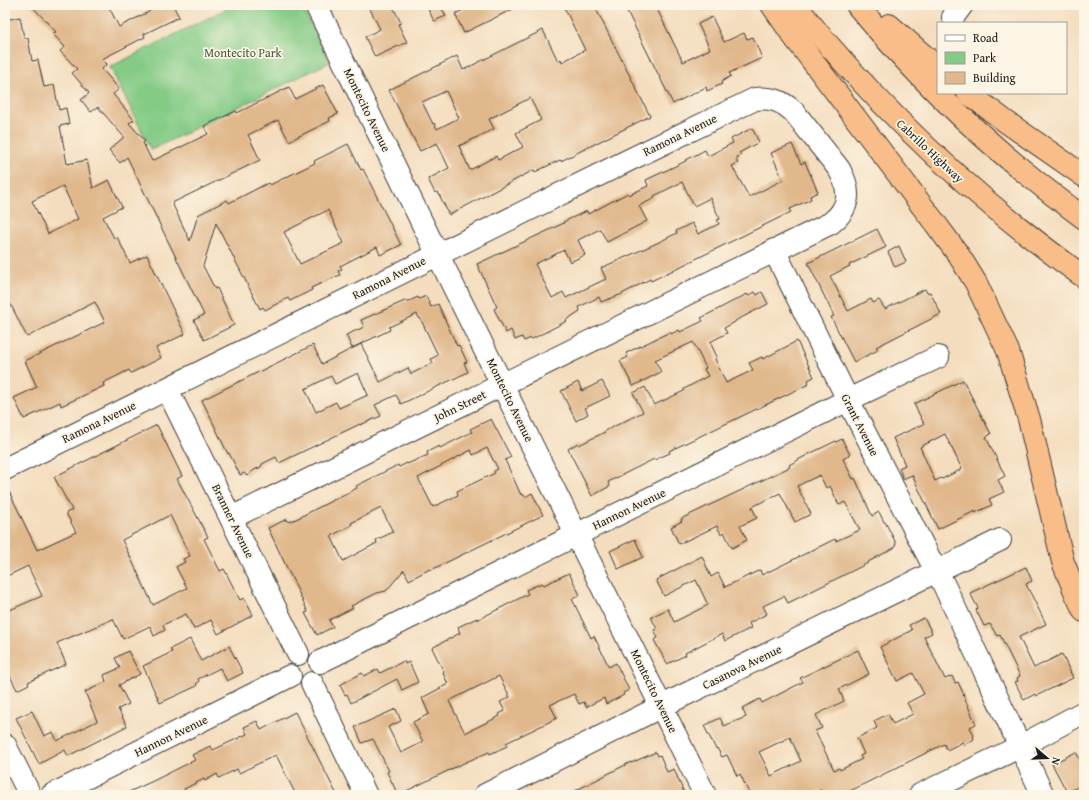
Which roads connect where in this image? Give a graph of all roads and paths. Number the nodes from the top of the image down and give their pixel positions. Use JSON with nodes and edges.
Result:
{"nodes":[{"id":1,"x":316,"y":5,"type":"edge"},
{"id":2,"x":772,"y":5,"type":"edge"},
{"id":3,"x":795,"y":5,"type":"edge"},
{"id":4,"x":857,"y":5,"type":"edge"},
{"id":5,"x":865,"y":5,"type":"edge"},
{"id":6,"x":937,"y":67,"type":"edge"},
{"id":7,"x":937,"y":92,"type":"edge"},
{"id":8,"x":940,"y":94,"type":"edge"},
{"id":9,"x":969,"y":94,"type":"edge"},
{"id":10,"x":1084,"y":176,"type":"edge"},
{"id":11,"x":1084,"y":218,"type":"edge"},
{"id":12,"x":774,"y":250,"type":"junction"},
{"id":13,"x":438,"y":254,"type":"junction"},
{"id":14,"x":1084,"y":276,"type":"edge"},
{"id":15,"x":938,"y":357,"type":"dead end"},
{"id":16,"x":502,"y":385,"type":"junction"},
{"id":17,"x":167,"y":389,"type":"junction"},
{"id":18,"x":848,"y":400,"type":"junction"},
{"id":19,"x":5,"y":469,"type":"edge"},
{"id":20,"x":232,"y":518,"type":"junction"},
{"id":21,"x":577,"y":535,"type":"junction"},
{"id":22,"x":1000,"y":540,"type":"dead end"},
{"id":23,"x":936,"y":571,"type":"junction"},
{"id":24,"x":1084,"y":611,"type":"edge"},
{"id":25,"x":298,"y":654,"type":"junction"},
{"id":26,"x":320,"y":662,"type":"junction"},
{"id":27,"x":290,"y":676,"type":"junction"},
{"id":28,"x":312,"y":684,"type":"junction"},
{"id":29,"x":662,"y":706,"type":"junction"},
{"id":30,"x":1084,"y":712,"type":"edge"},
{"id":31,"x":5,"y":745,"type":"edge"},
{"id":32,"x":1019,"y":747,"type":"junction"},
{"id":33,"x":30,"y":795,"type":"edge"},
{"id":34,"x":52,"y":795,"type":"edge"},
{"id":35,"x":366,"y":795,"type":"edge"},
{"id":36,"x":485,"y":795,"type":"edge"},
{"id":37,"x":705,"y":795,"type":"edge"},
{"id":38,"x":920,"y":795,"type":"edge"},
{"id":39,"x":1043,"y":795,"type":"edge"}],
"edges":[{"from":1,"to":13,"type":"street","name":"Montecito Avenue"},
{"from":2,"to":24,"type":"highway"},
{"from":3,"to":14,"type":"highway","name":"Cabrillo Highway"},
{"from":4,"to":7,"type":"highway"},
{"from":5,"to":6,"type":"highway"},
{"from":8,"to":11,"type":"highway"},
{"from":9,"to":10,"type":"highway"},
{"from":12,"to":13,"type":"street","name":"Ramona Avenue"},
{"from":12,"to":16,"type":"street","name":"John Street"},
{"from":12,"to":18,"type":"street","name":"Grant Avenue"},
{"from":13,"to":16,"type":"street","name":"Montecito Avenue"},
{"from":13,"to":17,"type":"street","name":"Ramona Avenue"},
{"from":15,"to":18,"type":"street","name":"Hannon Avenue"},
{"from":16,"to":20,"type":"street","name":"John Street"},
{"from":16,"to":21,"type":"street","name":"Montecito Avenue"},
{"from":17,"to":19,"type":"street","name":"Ramona Avenue"},
{"from":17,"to":20,"type":"street","name":"Branner Avenue"},
{"from":18,"to":21,"type":"street","name":"Hannon Avenue"},
{"from":18,"to":23,"type":"street","name":"Grant Avenue"},
{"from":20,"to":25,"type":"street","name":"Branner Avenue"},
{"from":21,"to":26,"type":"street","name":"Hannon Avenue"},
{"from":21,"to":29,"type":"street","name":"Montecito Avenue"},
{"from":22,"to":23,"type":"street","name":"Casanova Avenue"},
{"from":23,"to":29,"type":"street","name":"Casanova Avenue"},
{"from":23,"to":32,"type":"street","name":"Grant Avenue"},
{"from":25,"to":26,"type":"street"},
{"from":25,"to":27,"type":"street"},
{"from":26,"to":28,"type":"street"},
{"from":27,"to":28,"type":"street"},
{"from":27,"to":34,"type":"street","name":"Hannon Avenue"},
{"from":28,"to":35,"type":"street"},
{"from":29,"to":36,"type":"street","name":"Casanova Avenue"},
{"from":29,"to":37,"type":"street","name":"Montecito Avenue"},
{"from":30,"to":32,"type":"street"},
{"from":31,"to":33,"type":"street"},
{"from":32,"to":38,"type":"street"},
{"from":32,"to":39,"type":"street","name":"Grant Avenue"}]}
